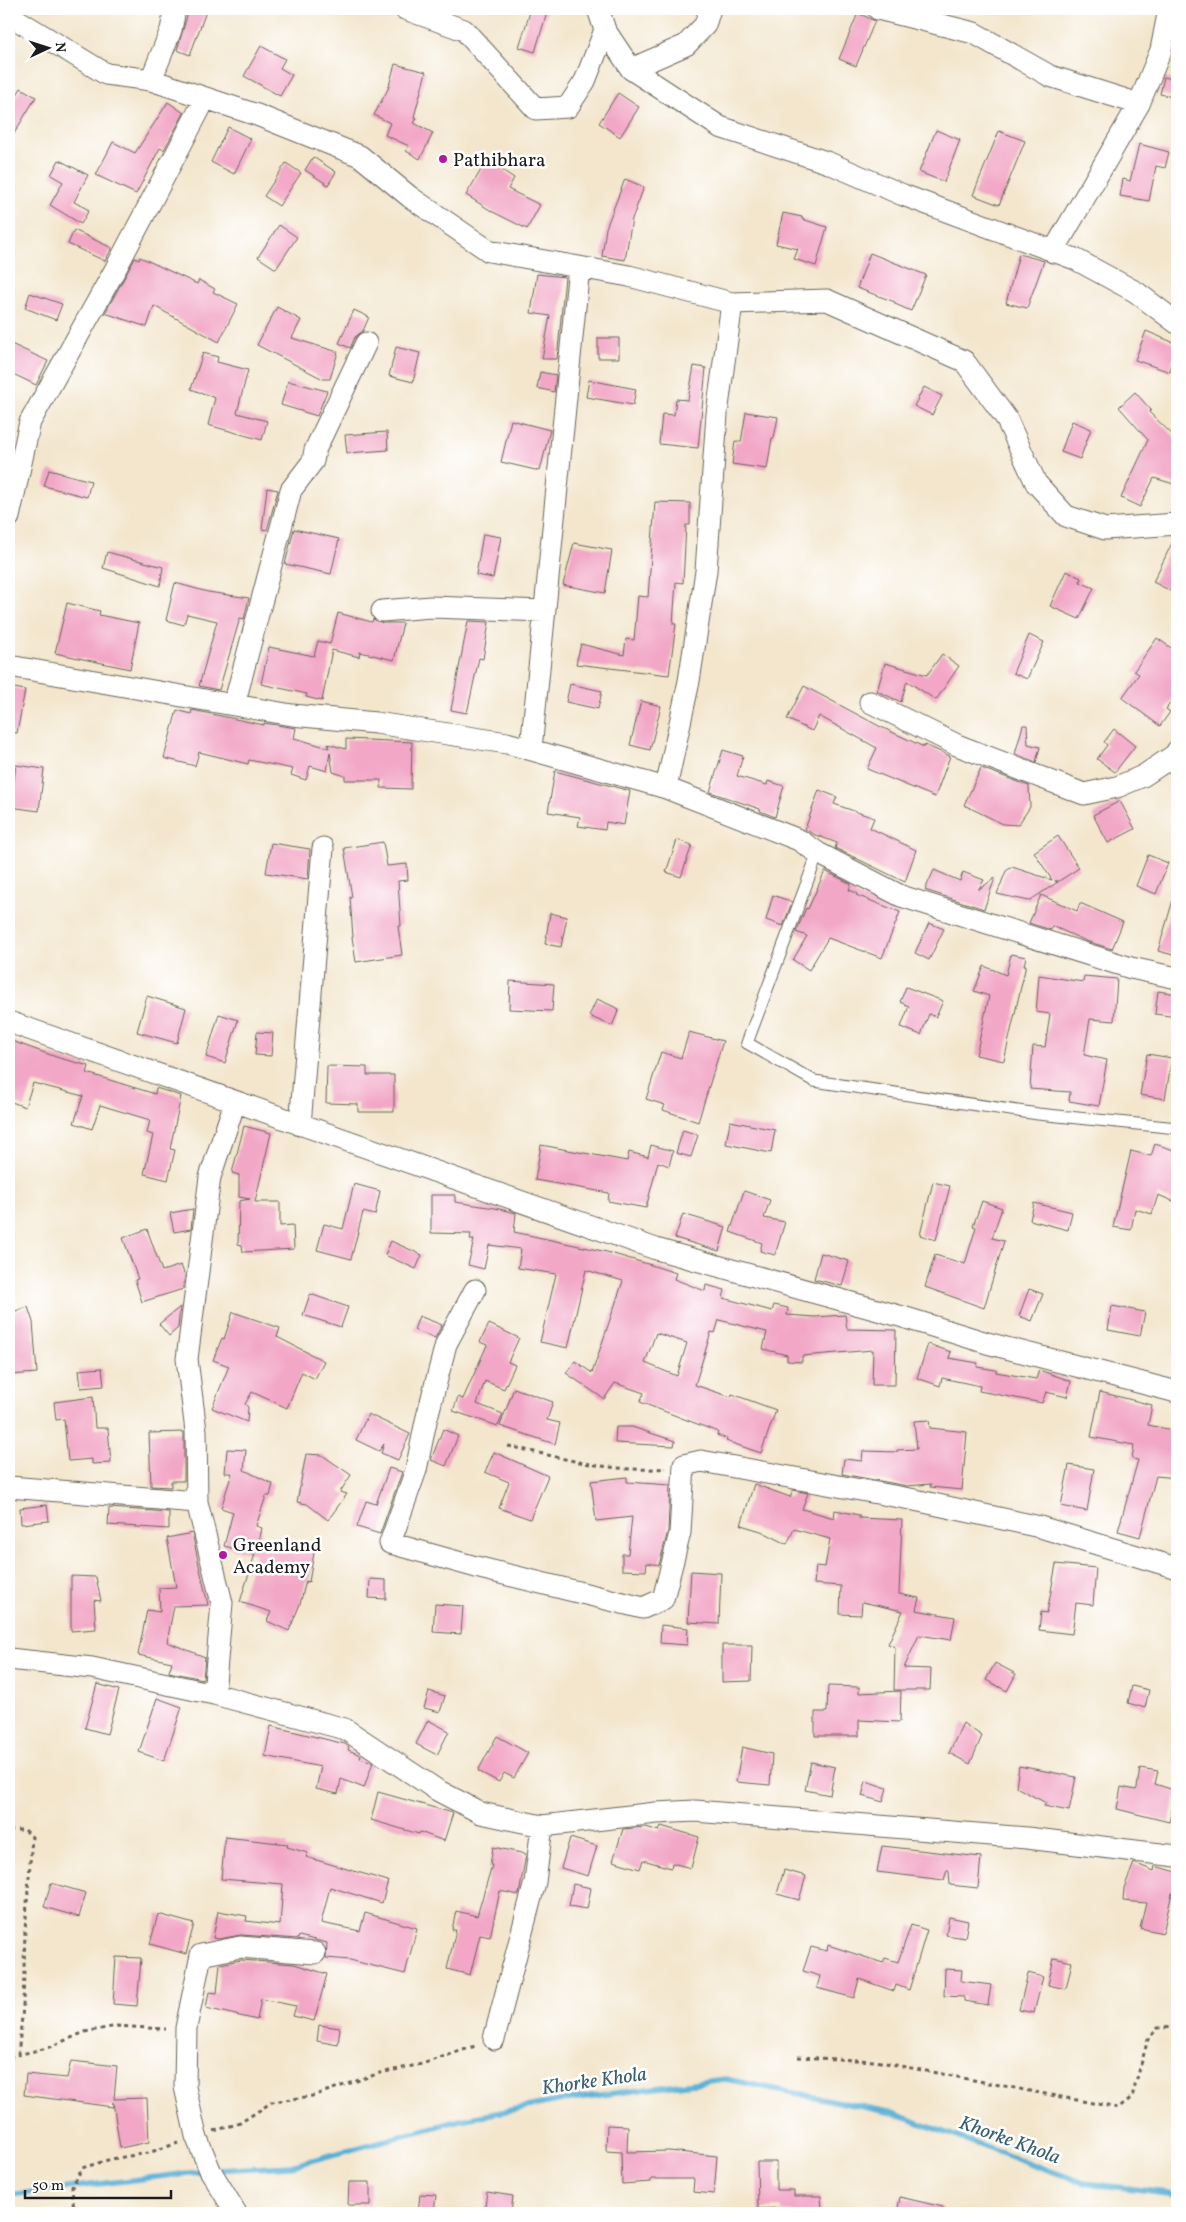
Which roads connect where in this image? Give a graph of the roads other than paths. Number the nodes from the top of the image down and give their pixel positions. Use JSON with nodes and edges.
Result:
{"nodes":[{"id":1,"x":174,"y":9,"type":"edge"},
{"id":2,"x":405,"y":9,"type":"edge"},
{"id":3,"x":598,"y":9,"type":"edge"},
{"id":4,"x":710,"y":9,"type":"edge"},
{"id":5,"x":878,"y":9,"type":"edge"},
{"id":6,"x":1169,"y":9,"type":"edge"},
{"id":7,"x":9,"y":15,"type":"edge"},
{"id":8,"x":605,"y":30,"type":"junction"},
{"id":9,"x":632,"y":69,"type":"junction"},
{"id":10,"x":152,"y":80,"type":"junction"},
{"id":11,"x":205,"y":99,"type":"junction"},
{"id":12,"x":1139,"y":104,"type":"junction"},
{"id":13,"x":1054,"y":252,"type":"junction"},
{"id":14,"x":579,"y":267,"type":"junction"},
{"id":15,"x":732,"y":303,"type":"junction"},
{"id":16,"x":1177,"y":323,"type":"edge"},
{"id":17,"x":366,"y":343,"type":"dead end"},
{"id":18,"x":9,"y":517,"type":"edge"},
{"id":19,"x":1177,"y":524,"type":"edge"},
{"id":20,"x":382,"y":611,"type":"dead end"},
{"id":21,"x":544,"y":611,"type":"junction"},
{"id":22,"x":9,"y":666,"type":"edge"},
{"id":23,"x":870,"y":702,"type":"dead end"},
{"id":24,"x":234,"y":705,"type":"junction"},
{"id":25,"x":531,"y":749,"type":"junction"},
{"id":26,"x":1177,"y":751,"type":"edge"},
{"id":27,"x":666,"y":788,"type":"junction"},
{"id":28,"x":323,"y":848,"type":"dead end"},
{"id":29,"x":818,"y":853,"type":"junction"},
{"id":30,"x":1177,"y":978,"type":"edge"},
{"id":31,"x":9,"y":1022,"type":"edge"},
{"id":32,"x":235,"y":1102,"type":"junction"},
{"id":33,"x":300,"y":1125,"type":"junction"},
{"id":34,"x":1177,"y":1128,"type":"edge"},
{"id":35,"x":476,"y":1290,"type":"dead end"},
{"id":36,"x":1177,"y":1392,"type":"edge"},
{"id":37,"x":9,"y":1487,"type":"edge"},
{"id":38,"x":196,"y":1502,"type":"junction"},
{"id":39,"x":1177,"y":1568,"type":"edge"},
{"id":40,"x":9,"y":1659,"type":"edge"},
{"id":41,"x":214,"y":1694,"type":"junction"},
{"id":42,"x":542,"y":1826,"type":"junction"},
{"id":43,"x":1177,"y":1856,"type":"edge"},
{"id":44,"x":315,"y":1953,"type":"dead end"},
{"id":45,"x":494,"y":2039,"type":"road end"},
{"id":46,"x":236,"y":2213,"type":"edge"}],
"edges":[{"from":1,"to":10,"type":"street"},
{"from":2,"to":8,"type":"street"},
{"from":3,"to":8,"type":"street"},
{"from":4,"to":9,"type":"street"},
{"from":5,"to":12,"type":"street"},
{"from":6,"to":12,"type":"street"},
{"from":7,"to":10,"type":"street"},
{"from":8,"to":9,"type":"street"},
{"from":9,"to":13,"type":"street"},
{"from":10,"to":11,"type":"street"},
{"from":11,"to":14,"type":"street"},
{"from":11,"to":18,"type":"street"},
{"from":12,"to":13,"type":"street"},
{"from":13,"to":16,"type":"street"},
{"from":14,"to":15,"type":"street"},
{"from":14,"to":21,"type":"street"},
{"from":15,"to":19,"type":"street"},
{"from":15,"to":27,"type":"street"},
{"from":17,"to":24,"type":"street"},
{"from":20,"to":21,"type":"street"},
{"from":21,"to":25,"type":"street"},
{"from":22,"to":24,"type":"street"},
{"from":23,"to":26,"type":"street"},
{"from":24,"to":25,"type":"street"},
{"from":25,"to":27,"type":"street"},
{"from":27,"to":29,"type":"street"},
{"from":28,"to":33,"type":"street"},
{"from":29,"to":30,"type":"street"},
{"from":29,"to":34,"type":"lane"},
{"from":31,"to":32,"type":"street"},
{"from":32,"to":33,"type":"street"},
{"from":32,"to":38,"type":"street"},
{"from":33,"to":36,"type":"street"},
{"from":35,"to":39,"type":"street"},
{"from":37,"to":38,"type":"street"},
{"from":38,"to":41,"type":"street"},
{"from":40,"to":41,"type":"street"},
{"from":41,"to":42,"type":"street"},
{"from":42,"to":43,"type":"street"},
{"from":42,"to":45,"type":"street"},
{"from":44,"to":46,"type":"street"}]}
